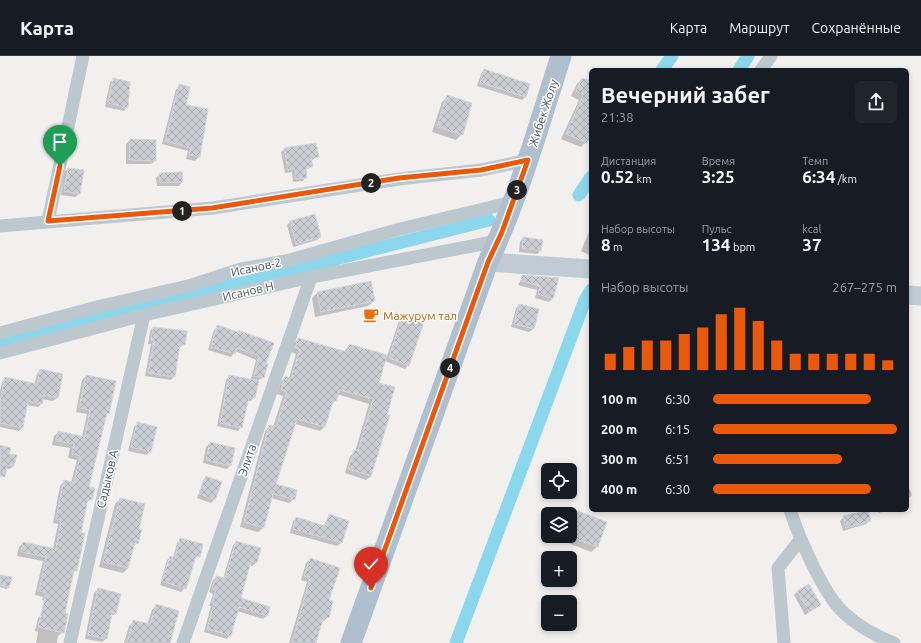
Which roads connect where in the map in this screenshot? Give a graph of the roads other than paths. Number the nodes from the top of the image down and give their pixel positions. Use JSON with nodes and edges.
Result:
{"nodes":[{"id":1,"x":83,"y":56,"type":"edge"},
{"id":2,"x":561,"y":56,"type":"edge"},
{"id":3,"x":770,"y":56,"type":"edge"},
{"id":4,"x":762,"y":68,"type":"edge"},
{"id":5,"x":528,"y":160,"type":"junction"},
{"id":6,"x":513,"y":202,"type":"junction"},
{"id":7,"x":48,"y":221,"type":"junction"},
{"id":8,"x":0,"y":226,"type":"edge"},
{"id":9,"x":498,"y":241,"type":"junction"},
{"id":10,"x":488,"y":262,"type":"junction"},
{"id":11,"x":589,"y":269,"type":"edge"},
{"id":12,"x":311,"y":276,"type":"junction"},
{"id":13,"x":909,"y":295,"type":"edge"},
{"id":14,"x":921,"y":296,"type":"edge"},
{"id":15,"x":144,"y":315,"type":"junction"},
{"id":16,"x":0,"y":333,"type":"edge"},
{"id":17,"x":0,"y":353,"type":"edge"},
{"id":18,"x":791,"y":512,"type":"edge"},
{"id":19,"x":800,"y":540,"type":"junction"},
{"id":20,"x":70,"y":643,"type":"edge"},
{"id":21,"x":183,"y":643,"type":"edge"},
{"id":22,"x":351,"y":643,"type":"edge"},
{"id":23,"x":784,"y":643,"type":"edge"},
{"id":24,"x":894,"y":643,"type":"edge"}],
"edges":[{"from":1,"to":7,"type":"street"},
{"from":2,"to":5,"type":"main road","name":"Жибек Жолу"},
{"from":3,"to":4,"type":"street"},
{"from":5,"to":6,"type":"main road","name":"Жибек Жолу"},
{"from":5,"to":7,"type":"street"},
{"from":6,"to":9,"type":"main road","name":"Жибек Жолу"},
{"from":6,"to":16,"type":"street","name":"Исанов-2"},
{"from":7,"to":8,"type":"street"},
{"from":9,"to":10,"type":"main road","name":"Жибек Жолу"},
{"from":9,"to":12,"type":"street","name":"Исанов Н"},
{"from":10,"to":11,"type":"street"},
{"from":10,"to":22,"type":"main road","name":"Жибек Жолу"},
{"from":12,"to":15,"type":"street","name":"Исанов Н"},
{"from":12,"to":21,"type":"street","name":"Элита"},
{"from":13,"to":14,"type":"street"},
{"from":15,"to":17,"type":"street","name":"Исанов Н"},
{"from":15,"to":20,"type":"street","name":"Садыков А"},
{"from":18,"to":19,"type":"street"},
{"from":19,"to":23,"type":"street"},
{"from":19,"to":24,"type":"street"}]}
